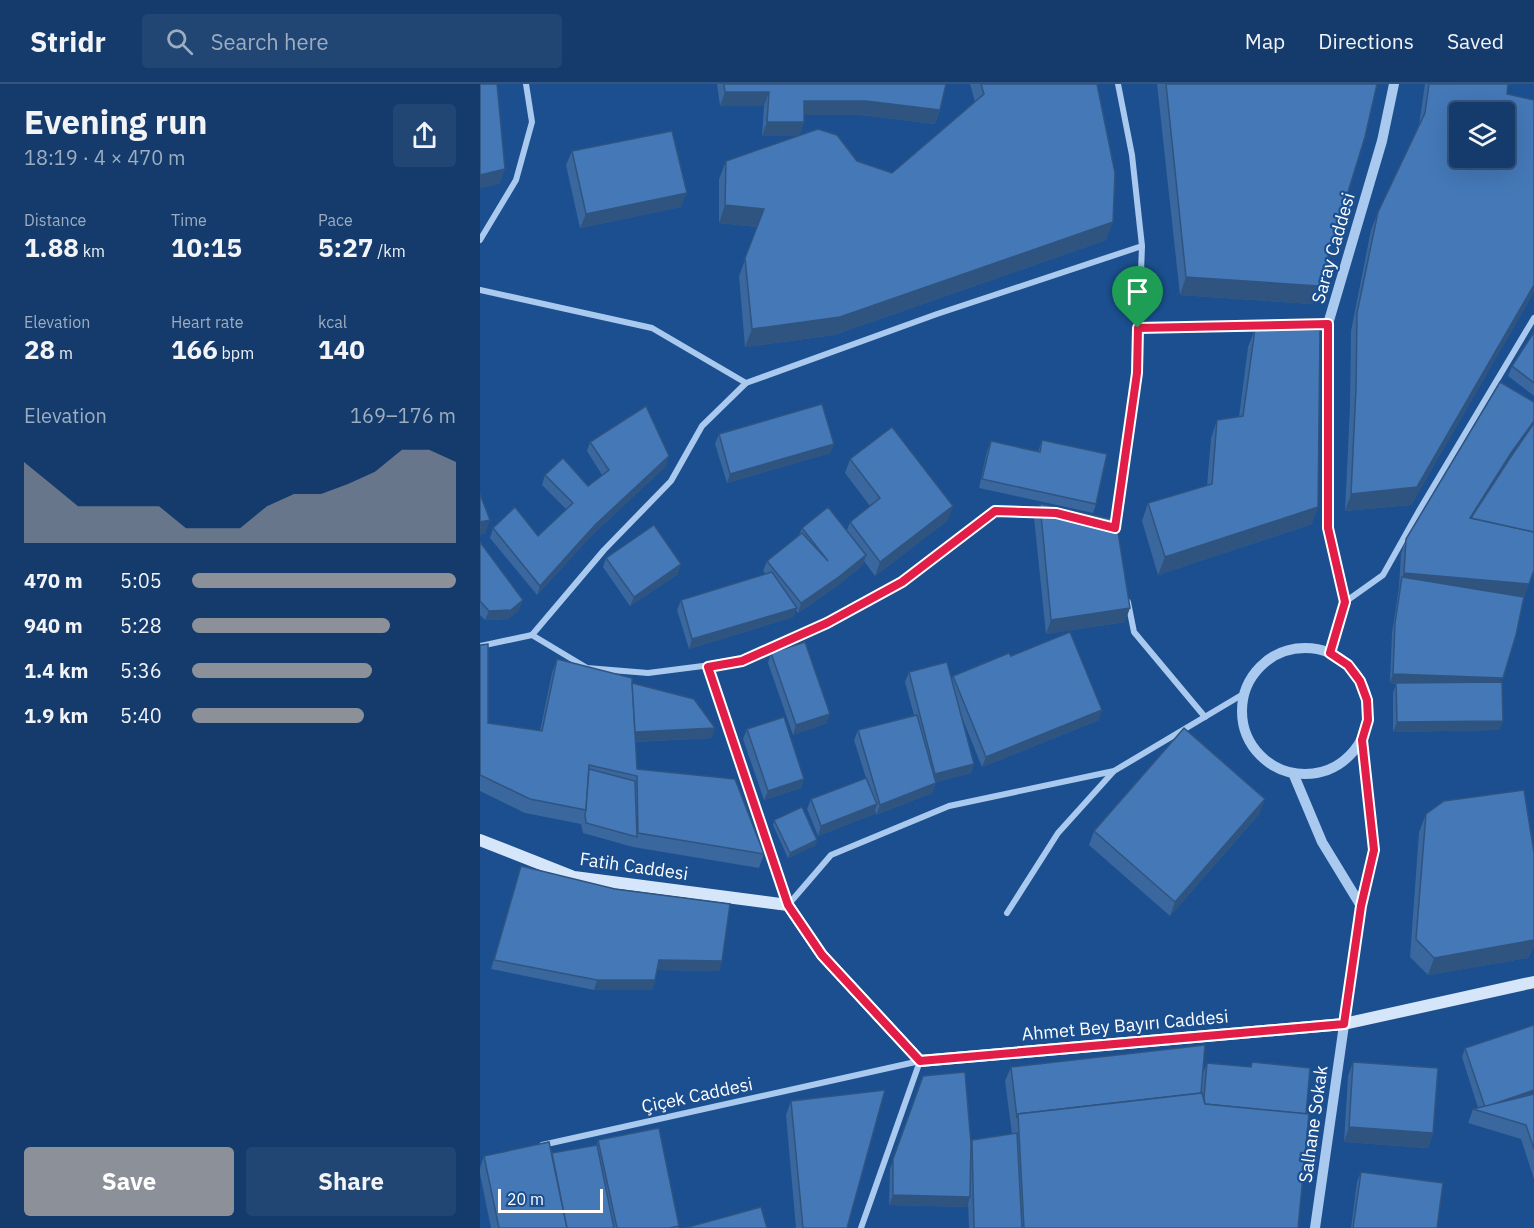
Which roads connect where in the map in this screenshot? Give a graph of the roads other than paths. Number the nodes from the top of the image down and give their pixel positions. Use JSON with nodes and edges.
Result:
{"nodes":[{"id":1,"x":526,"y":84,"type":"edge"},
{"id":2,"x":1118,"y":84,"type":"edge"},
{"id":3,"x":1394,"y":84,"type":"edge"},
{"id":4,"x":480,"y":240,"type":"edge"},
{"id":5,"x":1142,"y":246,"type":"junction"},
{"id":6,"x":480,"y":290,"type":"edge"},
{"id":7,"x":1534,"y":318,"type":"edge"},
{"id":8,"x":1328,"y":324,"type":"junction"},
{"id":9,"x":1138,"y":328,"type":"junction"},
{"id":10,"x":746,"y":383,"type":"junction"},
{"id":11,"x":1056,"y":513,"type":"edge"},
{"id":12,"x":1106,"y":525,"type":"edge"},
{"id":13,"x":1115,"y":528,"type":"junction"},
{"id":14,"x":1118,"y":540,"type":"edge"},
{"id":15,"x":1128,"y":597,"type":"edge"},
{"id":16,"x":1345,"y":602,"type":"junction"},
{"id":17,"x":532,"y":635,"type":"junction"},
{"id":18,"x":480,"y":646,"type":"edge"},
{"id":19,"x":1330,"y":653,"type":"junction"},
{"id":20,"x":708,"y":667,"type":"junction"},
{"id":21,"x":1245,"y":693,"type":"junction"},
{"id":22,"x":1205,"y":717,"type":"junction"},
{"id":23,"x":1362,"y":740,"type":"junction"},
{"id":24,"x":1114,"y":771,"type":"junction"},
{"id":25,"x":1293,"y":773,"type":"junction"},
{"id":26,"x":480,"y":840,"type":"edge"},
{"id":27,"x":788,"y":905,"type":"junction"},
{"id":28,"x":1361,"y":906,"type":"junction"},
{"id":29,"x":1006,"y":912,"type":"dead end"},
{"id":30,"x":1534,"y":982,"type":"edge"},
{"id":31,"x":1344,"y":1024,"type":"junction"},
{"id":32,"x":920,"y":1061,"type":"junction"},
{"id":33,"x":534,"y":1147,"type":"edge"},
{"id":34,"x":861,"y":1228,"type":"edge"},
{"id":35,"x":1315,"y":1228,"type":"edge"}],
"edges":[{"from":1,"to":4,"type":"street"},
{"from":2,"to":5,"type":"street"},
{"from":3,"to":8,"type":"street","name":"Saray Caddesi"},
{"from":5,"to":9,"type":"street"},
{"from":5,"to":10,"type":"street"},
{"from":6,"to":10,"type":"street"},
{"from":7,"to":16,"type":"street"},
{"from":8,"to":9,"type":"street"},
{"from":8,"to":16,"type":"street","name":"Saray Caddesi"},
{"from":9,"to":13,"type":"street"},
{"from":10,"to":17,"type":"street"},
{"from":11,"to":20,"type":"street"},
{"from":12,"to":13,"type":"street"},
{"from":13,"to":14,"type":"street"},
{"from":15,"to":22,"type":"street"},
{"from":16,"to":19,"type":"street"},
{"from":17,"to":18,"type":"street"},
{"from":17,"to":20,"type":"street"},
{"from":19,"to":21,"type":"street"},
{"from":19,"to":23,"type":"street"},
{"from":20,"to":27,"type":"street"},
{"from":21,"to":22,"type":"street"},
{"from":21,"to":25,"type":"street"},
{"from":22,"to":24,"type":"street"},
{"from":23,"to":25,"type":"street"},
{"from":23,"to":28,"type":"street"},
{"from":24,"to":27,"type":"street"},
{"from":24,"to":29,"type":"street"},
{"from":25,"to":28,"type":"street"},
{"from":26,"to":27,"type":"main road","name":"Fatih Caddesi"},
{"from":27,"to":32,"type":"main road"},
{"from":28,"to":31,"type":"street"},
{"from":30,"to":31,"type":"main road","name":"Ahmet Bey Bayırı Caddesi"},
{"from":31,"to":32,"type":"main road","name":"Ahmet Bey Bayırı Caddesi"},
{"from":31,"to":35,"type":"street","name":"Salhane Sokak"},
{"from":32,"to":33,"type":"street","name":"Çiçek Caddesi"},
{"from":32,"to":34,"type":"street"}]}
